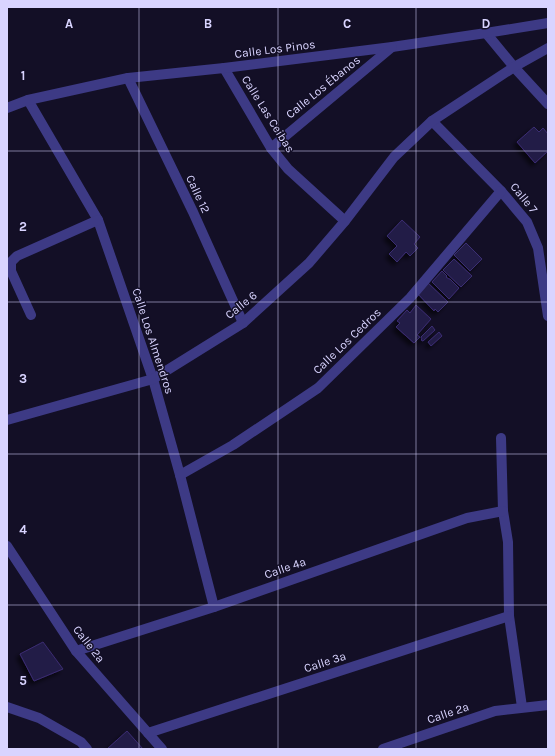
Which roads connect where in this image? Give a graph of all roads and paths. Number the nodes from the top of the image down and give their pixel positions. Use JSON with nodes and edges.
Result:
{"nodes":[{"id":1,"x":548,"y":23,"type":"edge"},
{"id":2,"x":486,"y":33,"type":"junction"},
{"id":3,"x":392,"y":47,"type":"junction"},
{"id":4,"x":548,"y":48,"type":"edge"},
{"id":5,"x":514,"y":67,"type":"junction"},
{"id":6,"x":224,"y":68,"type":"junction"},
{"id":7,"x":128,"y":78,"type":"junction"},
{"id":8,"x":28,"y":100,"type":"junction"},
{"id":9,"x":548,"y":104,"type":"edge"},
{"id":10,"x":7,"y":108,"type":"edge"},
{"id":11,"x":432,"y":122,"type":"junction"},
{"id":12,"x":271,"y":148,"type":"junction"},
{"id":13,"x":501,"y":191,"type":"junction"},
{"id":14,"x":98,"y":220,"type":"junction"},
{"id":15,"x":345,"y":221,"type":"junction"},
{"id":16,"x":31,"y":315,"type":"dead end"},
{"id":17,"x":548,"y":316,"type":"edge"},
{"id":18,"x":243,"y":322,"type":"junction"},
{"id":19,"x":153,"y":379,"type":"junction"},
{"id":20,"x":7,"y":420,"type":"edge"},
{"id":21,"x":501,"y":438,"type":"dead end"},
{"id":22,"x":180,"y":475,"type":"junction"},
{"id":23,"x":503,"y":511,"type":"junction"},
{"id":24,"x":7,"y":546,"type":"edge"},
{"id":25,"x":214,"y":607,"type":"junction"},
{"id":26,"x":509,"y":616,"type":"junction"},
{"id":27,"x":76,"y":651,"type":"junction"},
{"id":28,"x":548,"y":705,"type":"edge"},
{"id":29,"x":7,"y":706,"type":"edge"},
{"id":30,"x":522,"y":707,"type":"junction"},
{"id":31,"x":148,"y":733,"type":"junction"},
{"id":32,"x":87,"y":749,"type":"edge"},
{"id":33,"x":162,"y":749,"type":"edge"},
{"id":34,"x":383,"y":749,"type":"edge"}],
"edges":[{"from":1,"to":2,"type":"street","name":"Calle Los Pinos"},
{"from":2,"to":3,"type":"street","name":"Calle Los Pinos"},
{"from":2,"to":5,"type":"street"},
{"from":3,"to":6,"type":"street","name":"Calle Los Pinos"},
{"from":3,"to":12,"type":"street","name":"Calle Los Ébanos"},
{"from":4,"to":5,"type":"street","name":"Calle 6"},
{"from":5,"to":9,"type":"street"},
{"from":5,"to":11,"type":"street","name":"Calle 6"},
{"from":6,"to":7,"type":"street","name":"Calle Los Pinos"},
{"from":6,"to":12,"type":"street","name":"Calle Las Ceibas"},
{"from":7,"to":8,"type":"street","name":"Calle Los Pinos"},
{"from":7,"to":18,"type":"street","name":"Calle 12"},
{"from":8,"to":10,"type":"street","name":"Calle Los Pinos"},
{"from":8,"to":14,"type":"street","name":"Calle Los Almendros"},
{"from":11,"to":13,"type":"street","name":"Calle 7"},
{"from":11,"to":15,"type":"street","name":"Calle 6"},
{"from":12,"to":15,"type":"street","name":"Calle Las Ceibas"},
{"from":13,"to":17,"type":"street","name":"Calle 7"},
{"from":13,"to":22,"type":"street","name":"Calle Los Cedros"},
{"from":14,"to":16,"type":"street"},
{"from":14,"to":19,"type":"street","name":"Calle Los Almendros"},
{"from":15,"to":18,"type":"street","name":"Calle 6"},
{"from":18,"to":19,"type":"street","name":"Calle 6"},
{"from":19,"to":20,"type":"street","name":"Calle 6"},
{"from":19,"to":22,"type":"street","name":"Calle Los Almendros"},
{"from":21,"to":23,"type":"street"},
{"from":22,"to":25,"type":"street","name":"Calle Los Almendros"},
{"from":23,"to":25,"type":"street","name":"Calle 4ª"},
{"from":23,"to":26,"type":"street"},
{"from":24,"to":27,"type":"street","name":"Calle 2ª"},
{"from":25,"to":27,"type":"street","name":"Calle 4ª"},
{"from":26,"to":30,"type":"street"},
{"from":26,"to":31,"type":"street","name":"Calle 3ª"},
{"from":27,"to":31,"type":"street","name":"Calle 2ª"},
{"from":28,"to":30,"type":"street","name":"Calle 2ª"},
{"from":29,"to":32,"type":"street"},
{"from":30,"to":34,"type":"street","name":"Calle 2ª"},
{"from":31,"to":33,"type":"street","name":"Calle 2ª"}]}
